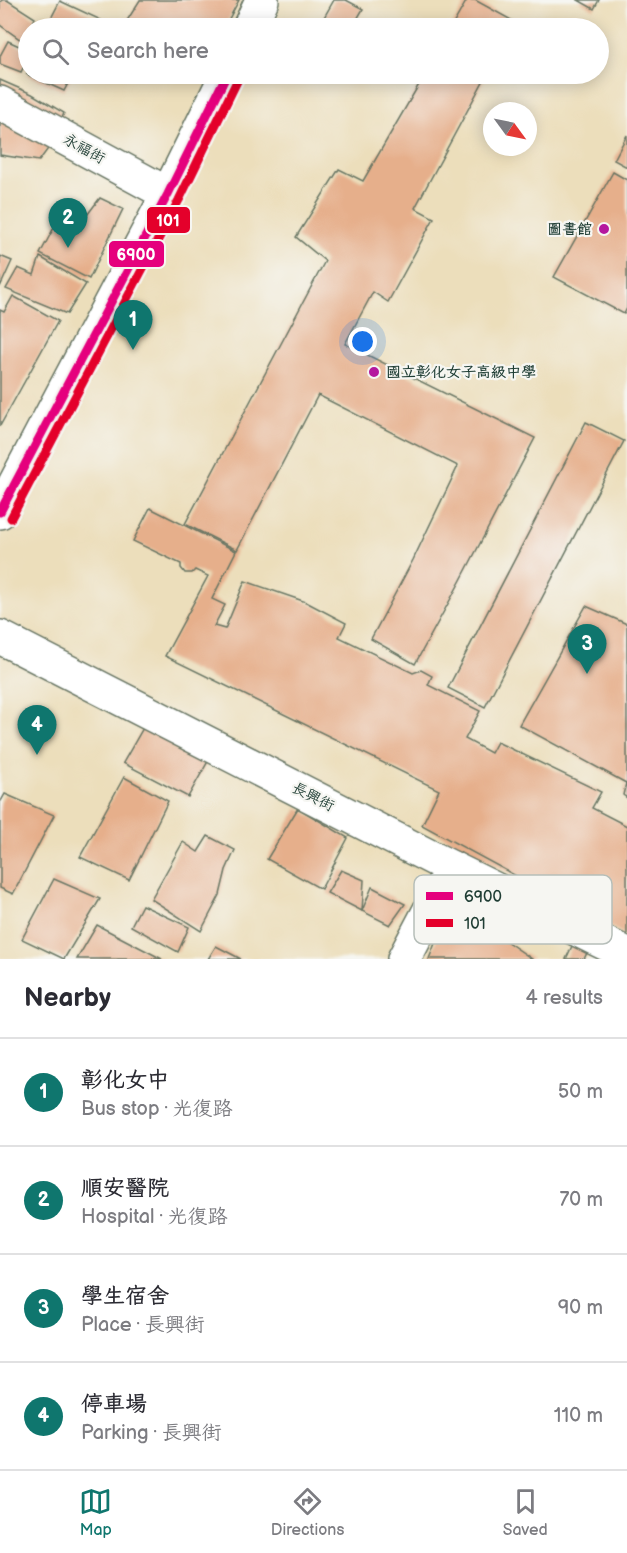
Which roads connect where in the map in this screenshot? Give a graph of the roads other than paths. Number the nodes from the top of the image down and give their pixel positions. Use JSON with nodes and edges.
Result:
{"nodes":[{"id":1,"x":262,"y":0,"type":"edge"},
{"id":2,"x":254,"y":18,"type":"edge"},
{"id":3,"x":222,"y":84,"type":"edge"},
{"id":4,"x":0,"y":103,"type":"edge"},
{"id":5,"x":168,"y":194,"type":"junction"},
{"id":6,"x":0,"y":512,"type":"edge"},
{"id":7,"x":0,"y":637,"type":"edge"},
{"id":8,"x":452,"y":868,"type":"junction"},
{"id":9,"x":448,"y":875,"type":"edge"},
{"id":10,"x":466,"y":875,"type":"edge"},
{"id":11,"x":414,"y":940,"type":"edge"},
{"id":12,"x":607,"y":944,"type":"edge"},
{"id":13,"x":627,"y":954,"type":"edge"},
{"id":14,"x":404,"y":959,"type":"edge"}],
"edges":[{"from":1,"to":2,"type":"street"},
{"from":3,"to":5,"type":"street"},
{"from":4,"to":5,"type":"street","name":"永福街"},
{"from":5,"to":6,"type":"street"},
{"from":7,"to":8,"type":"street","name":"長興街"},
{"from":8,"to":9,"type":"street"},
{"from":8,"to":10,"type":"street","name":"長興街"},
{"from":11,"to":14,"type":"street"},
{"from":12,"to":13,"type":"street","name":"長興街"}]}
